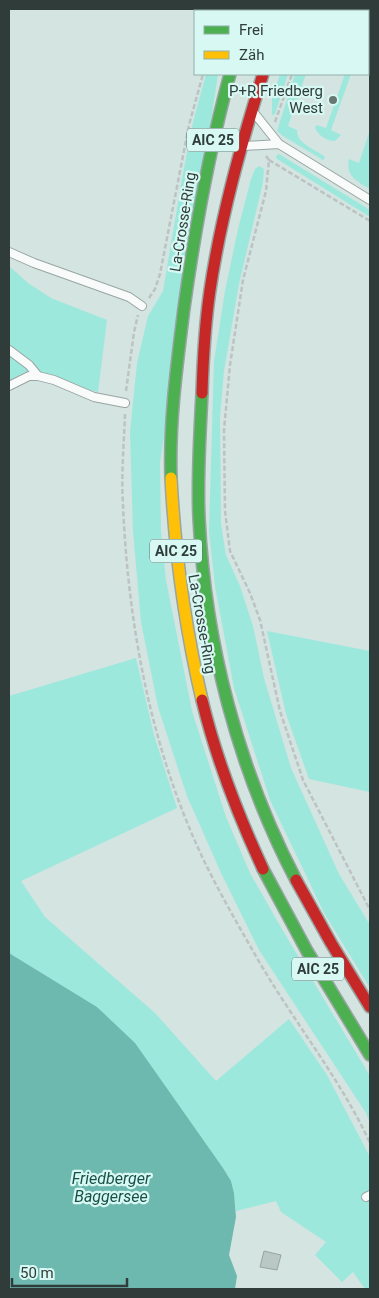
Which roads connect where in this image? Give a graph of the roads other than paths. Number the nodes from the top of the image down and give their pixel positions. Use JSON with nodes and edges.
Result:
{"nodes":[{"id":1,"x":230,"y":75,"type":"edge"},
{"id":2,"x":262,"y":75,"type":"edge"},
{"id":3,"x":252,"y":111,"type":"junction"},
{"id":4,"x":279,"y":144,"type":"junction"},
{"id":5,"x":242,"y":146,"type":"junction"},
{"id":6,"x":370,"y":200,"type":"edge"},
{"id":7,"x":9,"y":252,"type":"edge"},
{"id":8,"x":142,"y":306,"type":"dead end"},
{"id":9,"x":9,"y":350,"type":"edge"},
{"id":10,"x":38,"y":376,"type":"junction"},
{"id":11,"x":9,"y":386,"type":"edge"},
{"id":12,"x":125,"y":403,"type":"dead end"},
{"id":13,"x":370,"y":1007,"type":"edge"},
{"id":14,"x":370,"y":1055,"type":"edge"}],
"edges":[{"from":1,"to":14,"type":"main road","name":"La-Crosse-Ring","number":"AIC 25"},
{"from":2,"to":3,"type":"main road","name":"La-Crosse-Ring","number":"AIC 25"},
{"from":3,"to":4,"type":"lane"},
{"from":3,"to":5,"type":"main road","name":"La-Crosse-Ring","number":"AIC 25"},
{"from":4,"to":5,"type":"lane"},
{"from":4,"to":6,"type":"lane"},
{"from":5,"to":13,"type":"main road","name":"La-Crosse-Ring","number":"AIC 25"},
{"from":7,"to":8,"type":"lane"},
{"from":9,"to":10,"type":"lane"},
{"from":10,"to":11,"type":"lane"},
{"from":10,"to":12,"type":"lane"}]}
